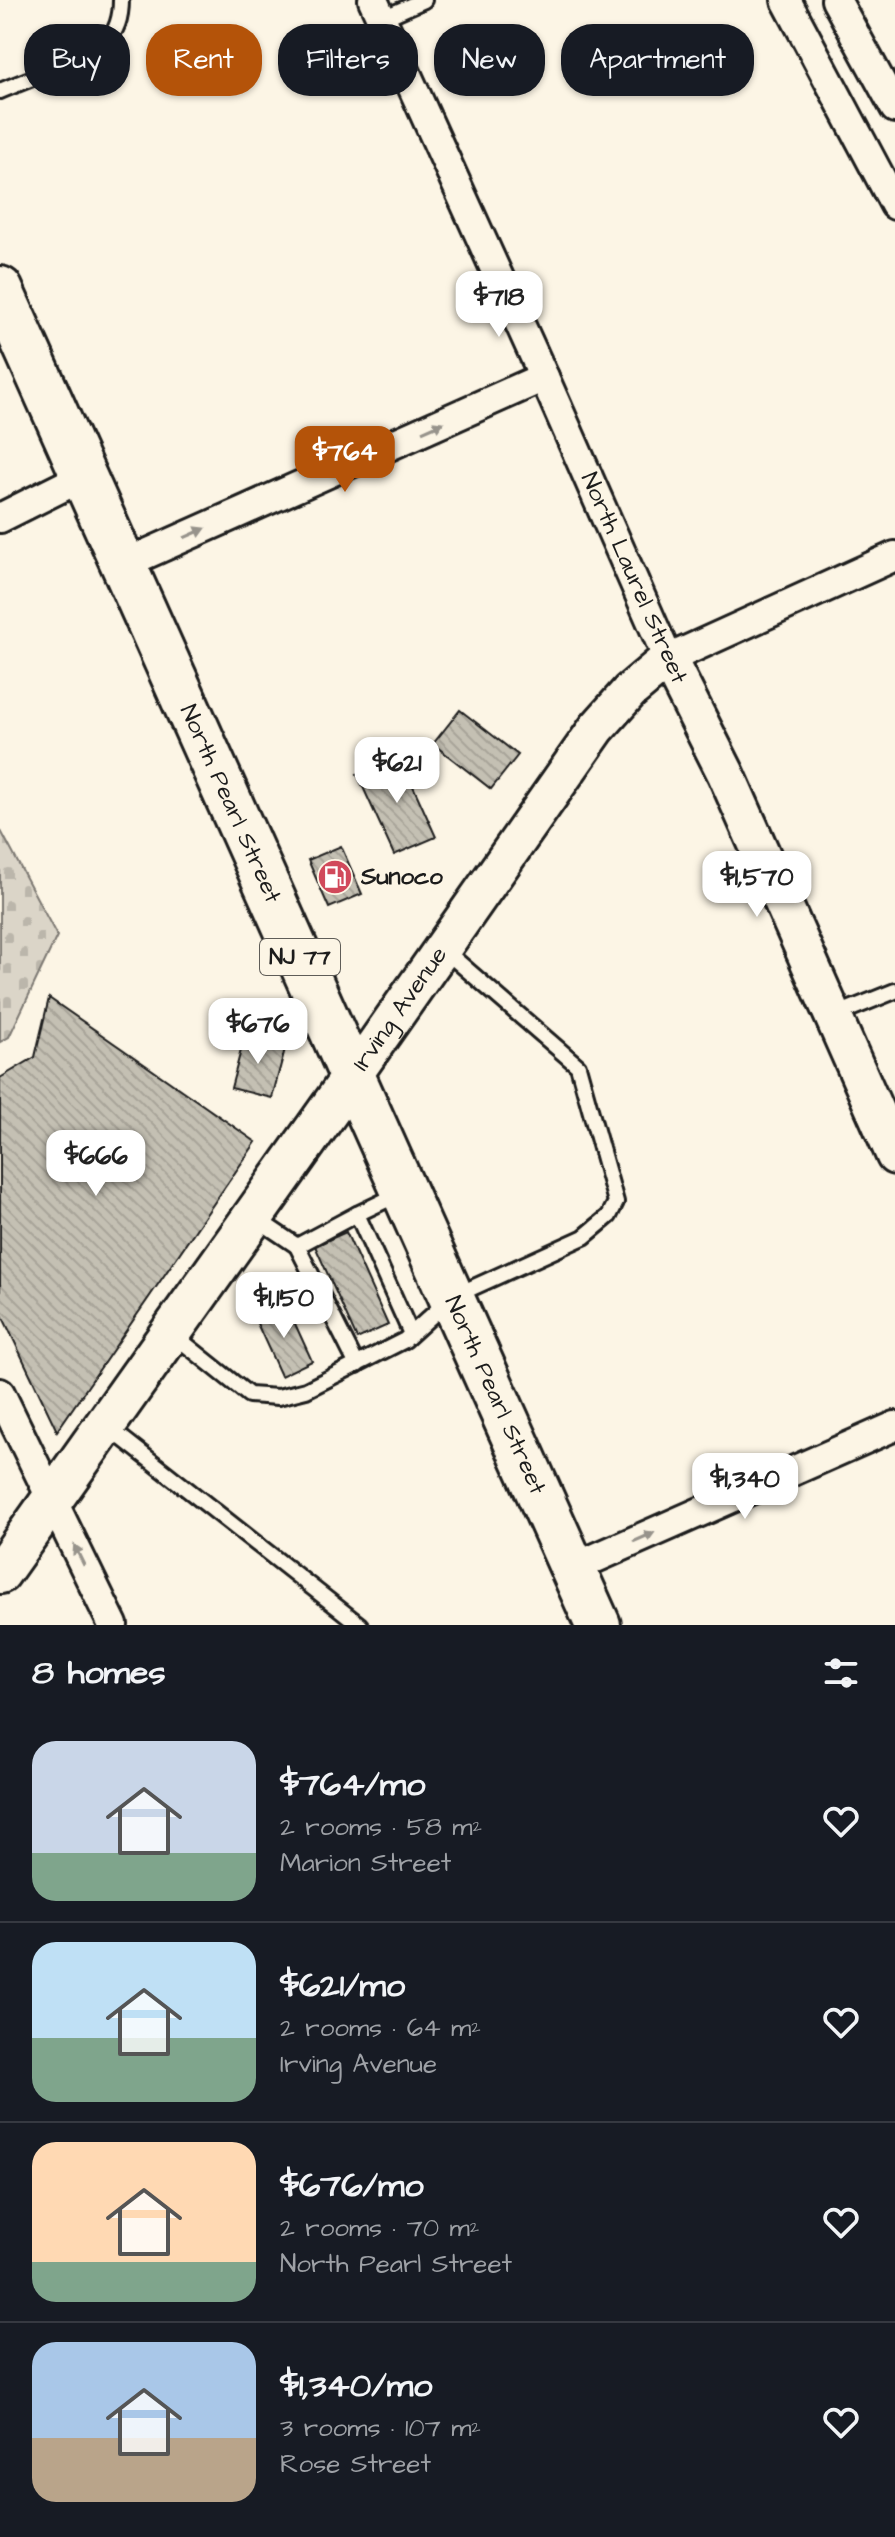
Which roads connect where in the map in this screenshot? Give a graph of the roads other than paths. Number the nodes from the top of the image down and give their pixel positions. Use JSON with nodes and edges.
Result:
{"nodes":[{"id":1,"x":121,"y":0,"type":"edge"},
{"id":2,"x":424,"y":0,"type":"edge"},
{"id":3,"x":786,"y":0,"type":"edge"},
{"id":4,"x":836,"y":0,"type":"edge"},
{"id":5,"x":377,"y":10,"type":"edge"},
{"id":6,"x":0,"y":91,"type":"edge"},
{"id":7,"x":895,"y":108,"type":"edge"},
{"id":8,"x":895,"y":205,"type":"edge"},
{"id":9,"x":0,"y":289,"type":"edge"},
{"id":10,"x":544,"y":377,"type":"junction"},
{"id":11,"x":84,"y":476,"type":"junction"},
{"id":12,"x":0,"y":518,"type":"edge"},
{"id":13,"x":895,"y":556,"type":"edge"},
{"id":14,"x":124,"y":564,"type":"junction"},
{"id":15,"x":668,"y":659,"type":"junction"},
{"id":16,"x":442,"y":948,"type":"junction"},
{"id":17,"x":895,"y":991,"type":"edge"},
{"id":18,"x":833,"y":1016,"type":"junction"},
{"id":19,"x":353,"y":1076,"type":"junction"},
{"id":20,"x":895,"y":1156,"type":"edge"},
{"id":21,"x":404,"y":1191,"type":"junction"},
{"id":22,"x":357,"y":1214,"type":"junction"},
{"id":23,"x":253,"y":1216,"type":"junction"},
{"id":24,"x":297,"y":1246,"type":"junction"},
{"id":25,"x":452,"y":1297,"type":"junction"},
{"id":26,"x":170,"y":1332,"type":"junction"},
{"id":27,"x":411,"y":1334,"type":"junction"},
{"id":28,"x":357,"y":1365,"type":"junction"},
{"id":29,"x":0,"y":1393,"type":"edge"},
{"id":30,"x":105,"y":1424,"type":"junction"},
{"id":31,"x":895,"y":1426,"type":"edge"},
{"id":32,"x":52,"y":1498,"type":"junction"},
{"id":33,"x":573,"y":1568,"type":"junction"},
{"id":34,"x":0,"y":1573,"type":"edge"},
{"id":35,"x":113,"y":1625,"type":"edge"},
{"id":36,"x":360,"y":1625,"type":"edge"},
{"id":37,"x":598,"y":1625,"type":"edge"}],
"edges":[{"from":1,"to":6,"type":"lane"},
{"from":2,"to":5,"type":"lane"},
{"from":3,"to":8,"type":"street"},
{"from":4,"to":7,"type":"street"},
{"from":5,"to":10,"type":"street","name":"North Laurel Street"},
{"from":9,"to":11,"type":"main road","name":"North Pearl Street","number":"NJ 77"},
{"from":14,"to":10,"type":"street","one_way":true},
{"from":10,"to":15,"type":"street","name":"North Laurel Street"},
{"from":11,"to":12,"type":"street"},
{"from":11,"to":14,"type":"main road","name":"North Pearl Street","number":"NJ 77"},
{"from":13,"to":15,"type":"street","name":"Irving Avenue"},
{"from":14,"to":19,"type":"main road","name":"North Pearl Street","number":"NJ 77"},
{"from":15,"to":16,"type":"street","name":"Irving Avenue"},
{"from":15,"to":18,"type":"street","name":"North Laurel Street"},
{"from":16,"to":19,"type":"street","name":"Irving Avenue"},
{"from":16,"to":25,"type":"lane"},
{"from":17,"to":18,"type":"lane"},
{"from":18,"to":20,"type":"street","name":"North Laurel Street"},
{"from":19,"to":21,"type":"main road","name":"North Pearl Street","number":"NJ 77"},
{"from":19,"to":23,"type":"main road","name":"Irving Avenue"},
{"from":21,"to":22,"type":"lane"},
{"from":21,"to":25,"type":"main road","name":"North Pearl Street","number":"NJ 77"},
{"from":22,"to":24,"type":"lane"},
{"from":22,"to":27,"type":"lane"},
{"from":23,"to":24,"type":"lane"},
{"from":23,"to":26,"type":"main road","name":"Irving Avenue"},
{"from":24,"to":28,"type":"lane"},
{"from":25,"to":27,"type":"lane"},
{"from":25,"to":33,"type":"main road","name":"North Pearl Street","number":"NJ 77"},
{"from":26,"to":28,"type":"lane"},
{"from":26,"to":30,"type":"main road","name":"Irving Avenue"},
{"from":27,"to":28,"type":"lane"},
{"from":29,"to":32,"type":"street"},
{"from":30,"to":32,"type":"main road","name":"Irving Avenue"},
{"from":30,"to":36,"type":"lane"},
{"from":33,"to":31,"type":"street","one_way":true},
{"from":32,"to":34,"type":"main road","name":"Irving Avenue"},
{"from":35,"to":32,"type":"street","one_way":true},
{"from":33,"to":37,"type":"main road","name":"North Pearl Street","number":"NJ 77"}]}
